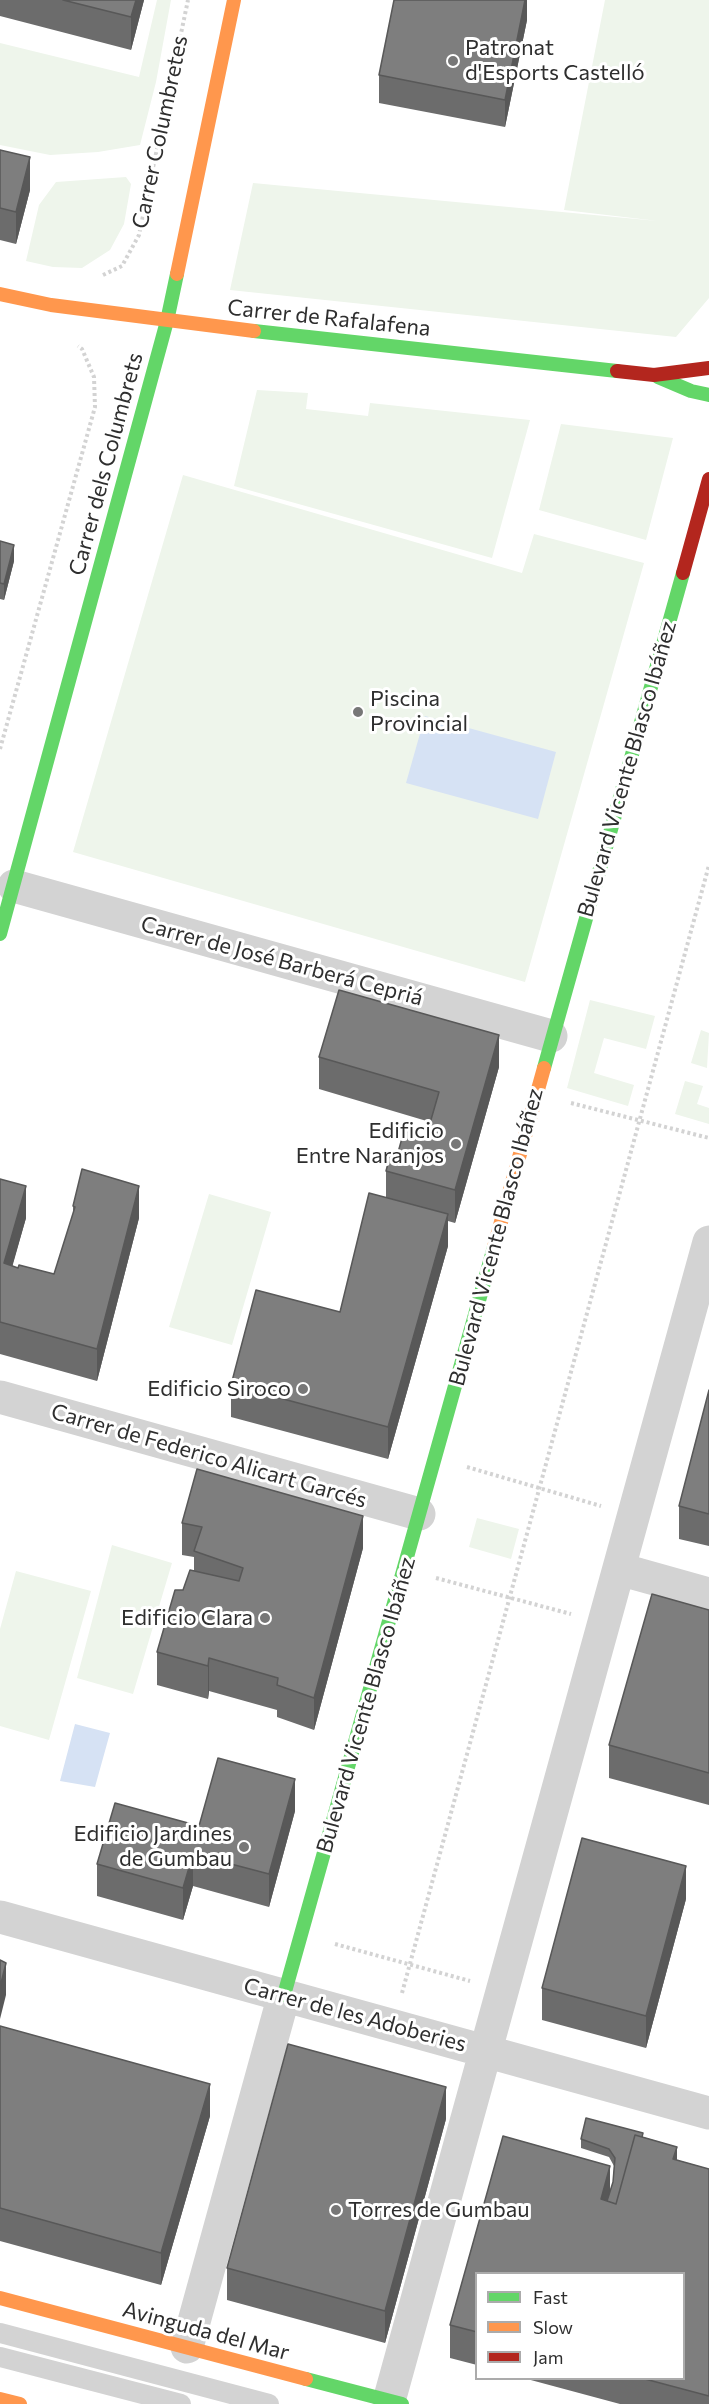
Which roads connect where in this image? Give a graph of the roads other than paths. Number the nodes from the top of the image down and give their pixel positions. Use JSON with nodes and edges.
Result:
{"nodes":[{"id":1,"x":234,"y":0,"type":"edge"},
{"id":2,"x":0,"y":294,"type":"edge"},
{"id":3,"x":167,"y":321,"type":"junction"},
{"id":4,"x":709,"y":368,"type":"edge"},
{"id":5,"x":654,"y":375,"type":"junction"},
{"id":6,"x":709,"y":395,"type":"edge"},
{"id":7,"x":709,"y":479,"type":"edge"},
{"id":8,"x":14,"y":886,"type":"junction"},
{"id":9,"x":0,"y":934,"type":"edge"},
{"id":10,"x":551,"y":1036,"type":"junction"},
{"id":11,"x":709,"y":1242,"type":"edge"},
{"id":12,"x":0,"y":1397,"type":"edge"},
{"id":13,"x":419,"y":1514,"type":"junction"},
{"id":14,"x":619,"y":1569,"type":"junction"},
{"id":15,"x":709,"y":1594,"type":"edge"},
{"id":16,"x":0,"y":1917,"type":"edge"},
{"id":17,"x":284,"y":1995,"type":"junction"},
{"id":18,"x":486,"y":2051,"type":"junction"},
{"id":19,"x":709,"y":2113,"type":"edge"},
{"id":20,"x":0,"y":2298,"type":"edge"},
{"id":21,"x":0,"y":2333,"type":"edge"},
{"id":22,"x":187,"y":2347,"type":"junction"},
{"id":23,"x":0,"y":2357,"type":"edge"},
{"id":24,"x":0,"y":2399,"type":"edge"},
{"id":25,"x":396,"y":2402,"type":"edge"},
{"id":26,"x":20,"y":2404,"type":"edge"},
{"id":27,"x":181,"y":2404,"type":"edge"},
{"id":28,"x":269,"y":2404,"type":"edge"}],
"edges":[{"from":1,"to":3,"type":"street","name":"Carrer dels Columbrets"},
{"from":2,"to":3,"type":"street","name":"Carrer de Rafalafena"},
{"from":3,"to":5,"type":"street","name":"Carrer de Rafalafena"},
{"from":3,"to":8,"type":"street","name":"Carrer dels Columbrets"},
{"from":4,"to":5,"type":"street","name":"Carrer de Rafalafena"},
{"from":5,"to":6,"type":"street","name":"Carrer de Rafalafena"},
{"from":7,"to":10,"type":"street","name":"Bulevard Vicente Blasco Ibáñez"},
{"from":8,"to":9,"type":"street","name":"Carrer dels Columbrets"},
{"from":8,"to":10,"type":"street","name":"Carrer de José Barberá Cepriá"},
{"from":10,"to":13,"type":"street","name":"Bulevard Vicente Blasco Ibáñez"},
{"from":11,"to":14,"type":"street"},
{"from":12,"to":13,"type":"street","name":"Carrer de Federico Alicart Garcés"},
{"from":13,"to":17,"type":"street","name":"Bulevard Vicente Blasco Ibáñez"},
{"from":14,"to":15,"type":"street"},
{"from":14,"to":18,"type":"street"},
{"from":16,"to":17,"type":"street","name":"Carrer de les Adoberies"},
{"from":17,"to":18,"type":"street","name":"Carrer de les Adoberies"},
{"from":17,"to":22,"type":"street"},
{"from":18,"to":19,"type":"street","name":"Carrer de les Adoberies"},
{"from":18,"to":25,"type":"street"},
{"from":20,"to":22,"type":"street","name":"Avinguda del Mar"},
{"from":21,"to":28,"type":"lane"},
{"from":22,"to":25,"type":"street","name":"Avinguda del Mar"},
{"from":23,"to":27,"type":"lane"},
{"from":24,"to":26,"type":"street"}]}
